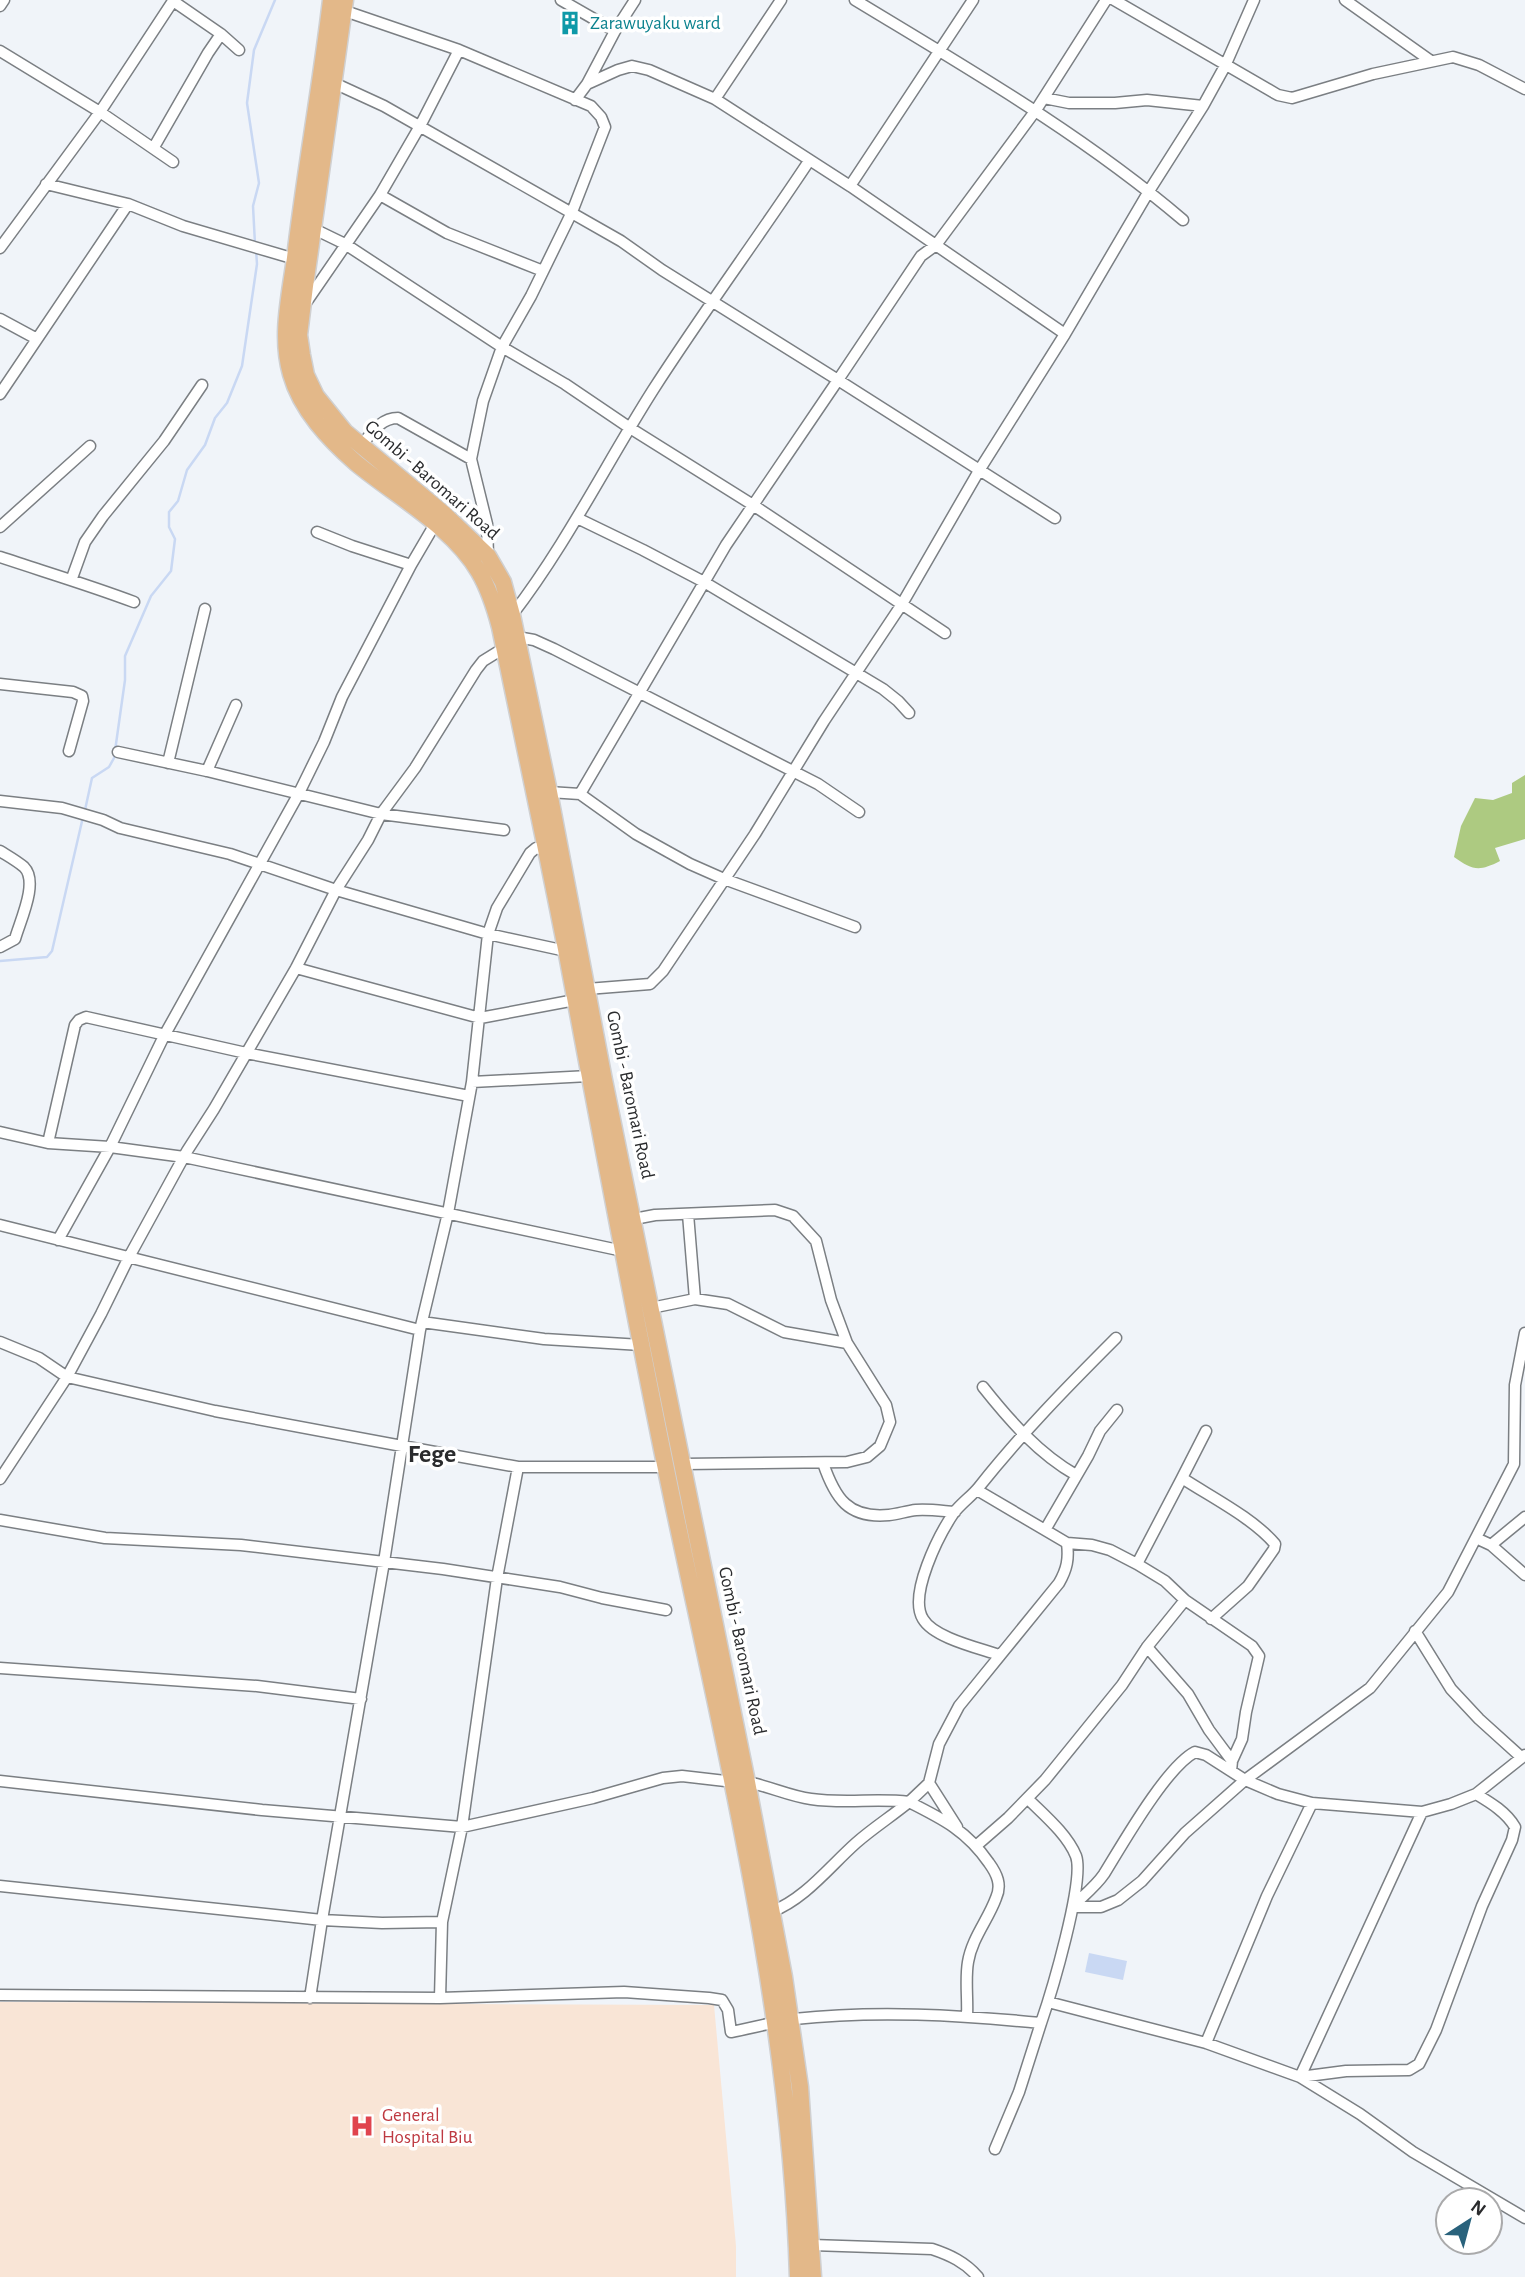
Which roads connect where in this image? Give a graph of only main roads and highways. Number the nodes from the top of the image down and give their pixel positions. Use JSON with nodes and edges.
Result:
{"nodes":[{"id":1,"x":337,"y":4,"type":"edge"},
{"id":2,"x":553,"y":850,"type":"junction"},
{"id":3,"x":581,"y":995,"type":"junction"},
{"id":4,"x":642,"y":1352,"type":"junction"},
{"id":5,"x":661,"y":1361,"type":"junction"},
{"id":6,"x":741,"y":1782,"type":"junction"},
{"id":7,"x":783,"y":2021,"type":"junction"},
{"id":8,"x":798,"y":2277,"type":"edge"},
{"id":9,"x":813,"y":2277,"type":"edge"}],
"edges":[{"from":1,"to":2,"type":"main road","name":"Gombi - Baromari Road"},
{"from":1,"to":2,"type":"main road","name":"Gombi - Baromari Road"},
{"from":2,"to":3,"type":"main road","name":"Gombi - Baromari Road"},
{"from":2,"to":3,"type":"main road","name":"Gombi - Baromari Road"},
{"from":3,"to":4,"type":"main road","name":"Gombi - Baromari Road"},
{"from":3,"to":5,"type":"main road","name":"Gombi - Baromari Road"},
{"from":4,"to":5,"type":"main road"},
{"from":4,"to":6,"type":"main road","name":"Gombi - Baromari Road"},
{"from":5,"to":6,"type":"main road","name":"Gombi - Baromari Road"},
{"from":6,"to":7,"type":"main road","name":"Gombi - Baromari Road"},
{"from":6,"to":7,"type":"main road","name":"Gombi - Baromari Road"},
{"from":7,"to":8,"type":"main road","name":"Gombi - Baromari Road"},
{"from":7,"to":9,"type":"main road","name":"Gombi - Baromari Road"}]}
